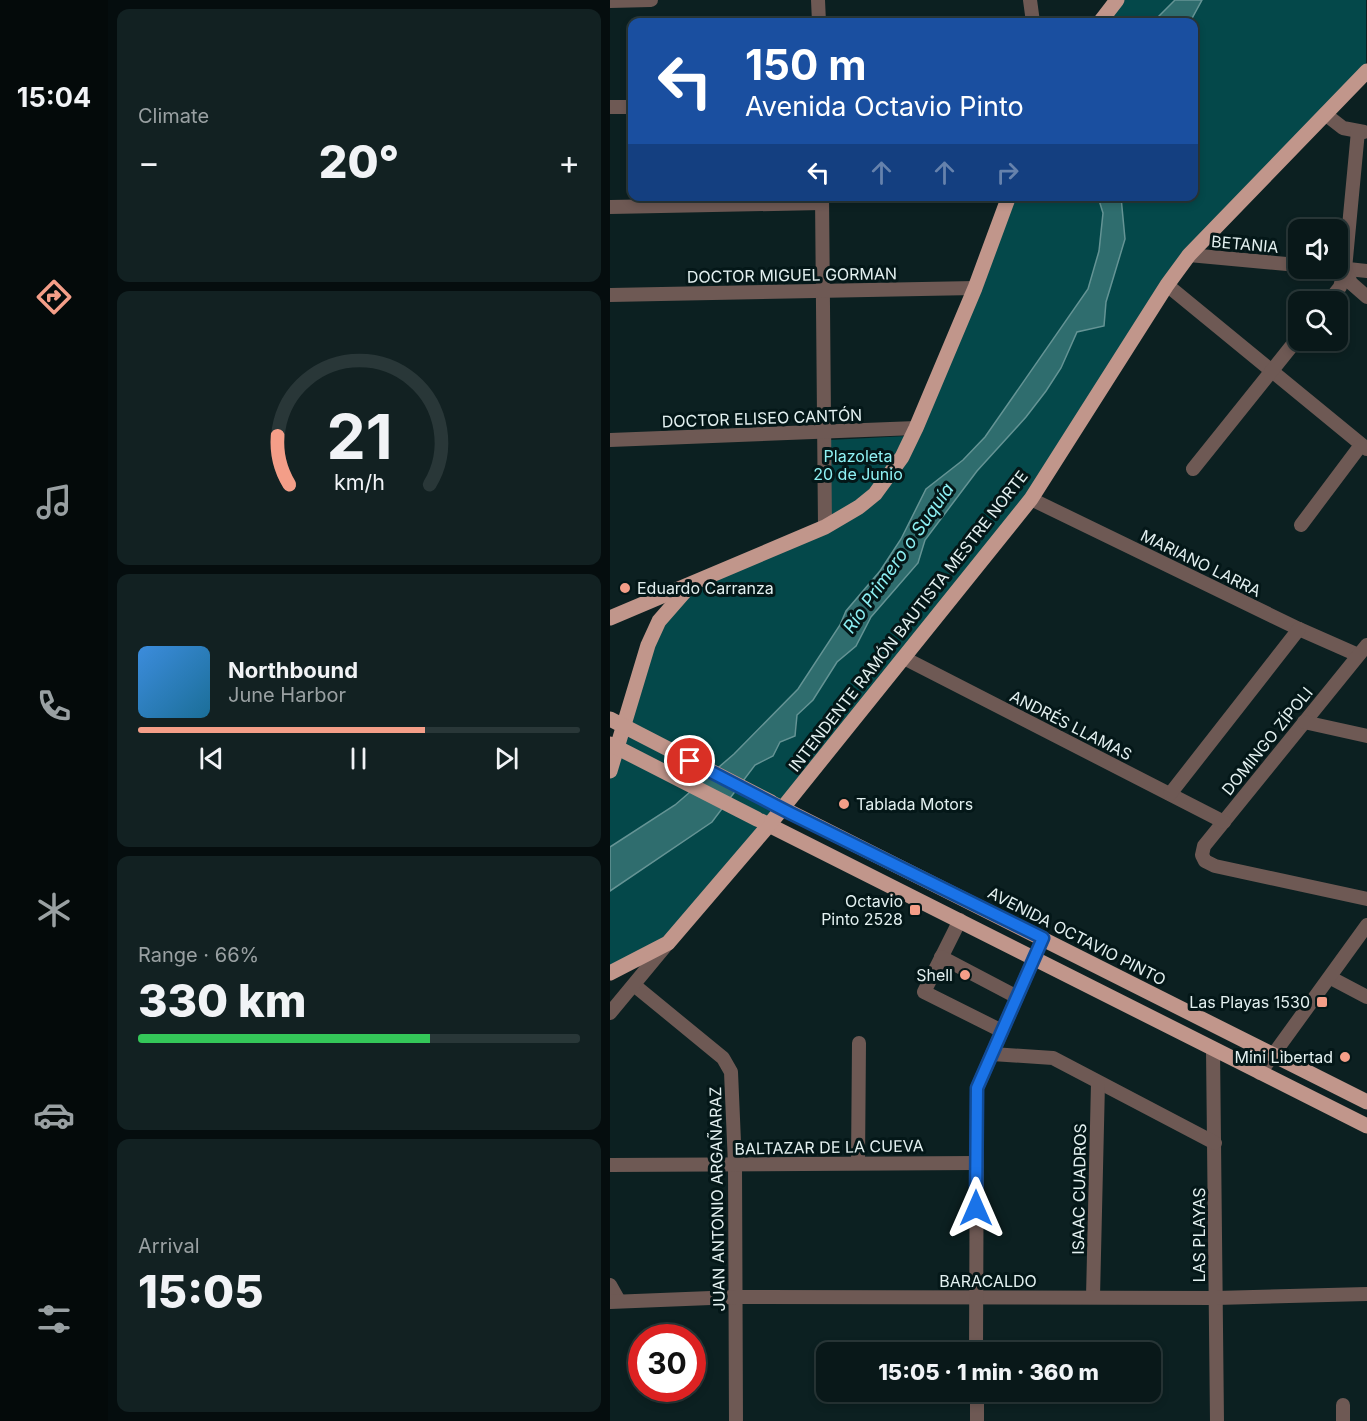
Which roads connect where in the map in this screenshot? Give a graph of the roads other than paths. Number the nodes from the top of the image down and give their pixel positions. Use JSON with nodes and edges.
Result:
{"nodes":[{"id":1,"x":651,"y":0,"type":"edge"},
{"id":2,"x":818,"y":0,"type":"edge"},
{"id":3,"x":1030,"y":0,"type":"edge"},
{"id":4,"x":1117,"y":0,"type":"edge"},
{"id":5,"x":610,"y":1,"type":"edge"},
{"id":6,"x":819,"y":18,"type":"edge"},
{"id":7,"x":1032,"y":18,"type":"edge"},
{"id":8,"x":1103,"y":18,"type":"edge"},
{"id":9,"x":1366,"y":71,"type":"edge"},
{"id":10,"x":610,"y":107,"type":"edge"},
{"id":11,"x":628,"y":107,"type":"edge"},
{"id":12,"x":1325,"y":114,"type":"junction"},
{"id":13,"x":1362,"y":132,"type":"edge"},
{"id":14,"x":792,"y":201,"type":"edge"},
{"id":15,"x":822,"y":201,"type":"edge"},
{"id":16,"x":1007,"y":201,"type":"edge"},
{"id":17,"x":610,"y":207,"type":"edge"},
{"id":18,"x":1348,"y":223,"type":"edge"},
{"id":19,"x":1189,"y":255,"type":"junction"},
{"id":20,"x":1288,"y":264,"type":"edge"},
{"id":21,"x":1348,"y":269,"type":"edge"},
{"id":22,"x":1366,"y":271,"type":"edge"},
{"id":23,"x":1348,"y":278,"type":"edge"},
{"id":24,"x":1167,"y":285,"type":"junction"},
{"id":25,"x":975,"y":288,"type":"junction"},
{"id":26,"x":823,"y":291,"type":"junction"},
{"id":27,"x":610,"y":295,"type":"edge"},
{"id":28,"x":1366,"y":297,"type":"edge"},
{"id":29,"x":1288,"y":351,"type":"edge"},
{"id":30,"x":1271,"y":372,"type":"junction"},
{"id":31,"x":916,"y":428,"type":"junction"},
{"id":32,"x":823,"y":434,"type":"junction"},
{"id":33,"x":610,"y":440,"type":"edge"},
{"id":34,"x":1364,"y":447,"type":"edge"},
{"id":35,"x":1193,"y":469,"type":"dead end"},
{"id":36,"x":1031,"y":499,"type":"junction"},
{"id":37,"x":1301,"y":525,"type":"dead end"},
{"id":38,"x":825,"y":527,"type":"junction"},
{"id":39,"x":694,"y":582,"type":"junction"},
{"id":40,"x":610,"y":618,"type":"edge"},
{"id":41,"x":1299,"y":629,"type":"junction"},
{"id":42,"x":1362,"y":650,"type":"edge"},
{"id":43,"x":904,"y":658,"type":"junction"},
{"id":44,"x":610,"y":719,"type":"edge"},
{"id":45,"x":1304,"y":722,"type":"junction"},
{"id":46,"x":1366,"y":736,"type":"edge"},
{"id":47,"x":610,"y":744,"type":"edge"},
{"id":48,"x":610,"y":771,"type":"edge"},
{"id":49,"x":1170,"y":794,"type":"junction"},
{"id":50,"x":776,"y":806,"type":"junction"},
{"id":51,"x":763,"y":822,"type":"junction"},
{"id":52,"x":1224,"y":822,"type":"junction"},
{"id":53,"x":1366,"y":899,"type":"edge"},
{"id":54,"x":960,"y":920,"type":"junction"},
{"id":55,"x":1366,"y":925,"type":"edge"},
{"id":56,"x":1043,"y":938,"type":"junction"},
{"id":57,"x":668,"y":943,"type":"junction"},
{"id":58,"x":942,"y":957,"type":"junction"},
{"id":59,"x":1034,"y":958,"type":"junction"},
{"id":60,"x":610,"y":973,"type":"edge"},
{"id":61,"x":1331,"y":978,"type":"junction"},
{"id":62,"x":634,"y":985,"type":"junction"},
{"id":63,"x":1017,"y":996,"type":"junction"},
{"id":64,"x":1366,"y":997,"type":"edge"},
{"id":65,"x":610,"y":1012,"type":"edge"},
{"id":66,"x":1002,"y":1031,"type":"junction"},
{"id":67,"x":859,"y":1043,"type":"dead end"},
{"id":68,"x":1213,"y":1049,"type":"junction"},
{"id":69,"x":992,"y":1054,"type":"junction"},
{"id":70,"x":1273,"y":1056,"type":"junction"},
{"id":71,"x":1260,"y":1073,"type":"junction"},
{"id":72,"x":1098,"y":1083,"type":"junction"},
{"id":73,"x":1366,"y":1102,"type":"edge"},
{"id":74,"x":1366,"y":1126,"type":"edge"},
{"id":75,"x":1215,"y":1143,"type":"junction"},
{"id":76,"x":858,"y":1163,"type":"junction"},
{"id":77,"x":976,"y":1163,"type":"junction"},
{"id":78,"x":610,"y":1165,"type":"edge"},
{"id":79,"x":735,"y":1165,"type":"junction"},
{"id":80,"x":610,"y":1285,"type":"edge"},
{"id":81,"x":1366,"y":1294,"type":"edge"},
{"id":82,"x":736,"y":1297,"type":"junction"},
{"id":83,"x":1093,"y":1297,"type":"junction"},
{"id":84,"x":976,"y":1298,"type":"junction"},
{"id":85,"x":1216,"y":1298,"type":"junction"},
{"id":86,"x":615,"y":1301,"type":"edge"},
{"id":87,"x":976,"y":1342,"type":"edge"},
{"id":88,"x":977,"y":1402,"type":"edge"},
{"id":89,"x":1343,"y":1406,"type":"dead end"},
{"id":90,"x":736,"y":1421,"type":"edge"},
{"id":91,"x":977,"y":1421,"type":"edge"},
{"id":92,"x":1217,"y":1421,"type":"edge"},
{"id":93,"x":1343,"y":1421,"type":"edge"}],
"edges":[{"from":1,"to":5,"type":"street"},
{"from":2,"to":6,"type":"street"},
{"from":3,"to":7,"type":"street"},
{"from":4,"to":8,"type":"main road"},
{"from":9,"to":12,"type":"main road","name":"INTENDENTE RAMÓN BAUTISTA MESTRE NORTE"},
{"from":10,"to":11,"type":"street"},
{"from":12,"to":13,"type":"street"},
{"from":12,"to":19,"type":"main road","name":"INTENDENTE RAMÓN BAUTISTA MESTRE NORTE"},
{"from":13,"to":18,"type":"street"},
{"from":14,"to":17,"type":"street"},
{"from":15,"to":26,"type":"street"},
{"from":16,"to":25,"type":"main road"},
{"from":19,"to":20,"type":"street","name":"BETANIA"},
{"from":19,"to":24,"type":"main road","name":"INTENDENTE RAMÓN BAUTISTA MESTRE NORTE"},
{"from":21,"to":22,"type":"street"},
{"from":23,"to":28,"type":"street"},
{"from":24,"to":30,"type":"street"},
{"from":24,"to":36,"type":"main road","name":"INTENDENTE RAMÓN BAUTISTA MESTRE NORTE"},
{"from":25,"to":26,"type":"street","name":"DOCTOR MIGUEL GORMAN"},
{"from":25,"to":31,"type":"main road"},
{"from":26,"to":27,"type":"street","name":"DOCTOR MIGUEL GORMAN"},
{"from":26,"to":32,"type":"street"},
{"from":29,"to":30,"type":"street"},
{"from":30,"to":34,"type":"street"},
{"from":30,"to":35,"type":"street"},
{"from":31,"to":32,"type":"street","name":"DOCTOR ELISEO CANTÓN"},
{"from":31,"to":38,"type":"main road"},
{"from":32,"to":33,"type":"street","name":"DOCTOR ELISEO CANTÓN"},
{"from":32,"to":38,"type":"street"},
{"from":34,"to":37,"type":"street"},
{"from":36,"to":41,"type":"street","name":"MARIANO LARRA"},
{"from":36,"to":43,"type":"main road","name":"INTENDENTE RAMÓN BAUTISTA MESTRE NORTE"},
{"from":38,"to":39,"type":"main road"},
{"from":39,"to":40,"type":"main road"},
{"from":39,"to":48,"type":"main road"},
{"from":41,"to":42,"type":"street","name":"MARIANO LARRA"},
{"from":41,"to":49,"type":"street"},
{"from":42,"to":45,"type":"street","name":"DOMINGO ZÍPOLI"},
{"from":43,"to":49,"type":"street","name":"ANDRÉS LLAMAS"},
{"from":43,"to":50,"type":"main road","name":"INTENDENTE RAMÓN BAUTISTA MESTRE NORTE"},
{"from":44,"to":50,"type":"main road","name":"AVENIDA OCTAVIO PINTO","bridge":true},
{"from":45,"to":46,"type":"street"},
{"from":45,"to":52,"type":"street","name":"DOMINGO ZÍPOLI"},
{"from":47,"to":51,"type":"main road","bridge":true},
{"from":49,"to":52,"type":"street","name":"ANDRÉS LLAMAS"},
{"from":50,"to":51,"type":"main road","name":"INTENDENTE RAMÓN BAUTISTA MESTRE NORTE"},
{"from":50,"to":56,"type":"main road","name":"AVENIDA OCTAVIO PINTO"},
{"from":51,"to":54,"type":"main road"},
{"from":51,"to":57,"type":"main road","name":"INTENDENTE RAMÓN BAUTISTA MESTRE NORTE"},
{"from":52,"to":53,"type":"street","name":"DOMINGO ZÍPOLI"},
{"from":54,"to":58,"type":"street"},
{"from":54,"to":59,"type":"main road"},
{"from":55,"to":61,"type":"street"},
{"from":56,"to":59,"type":"street"},
{"from":56,"to":70,"type":"main road","name":"AVENIDA OCTAVIO PINTO"},
{"from":57,"to":60,"type":"main road","name":"INTENDENTE RAMÓN BAUTISTA MESTRE NORTE"},
{"from":57,"to":62,"type":"street"},
{"from":58,"to":63,"type":"street"},
{"from":58,"to":66,"type":"street"},
{"from":59,"to":63,"type":"street"},
{"from":59,"to":68,"type":"main road"},
{"from":61,"to":64,"type":"street"},
{"from":61,"to":70,"type":"street"},
{"from":62,"to":65,"type":"street"},
{"from":62,"to":79,"type":"street","name":"JUAN ANTONIO ARGAÑARAZ"},
{"from":63,"to":66,"type":"street"},
{"from":66,"to":69,"type":"street"},
{"from":67,"to":76,"type":"street"},
{"from":68,"to":71,"type":"main road"},
{"from":68,"to":75,"type":"street","name":"LAS PLAYAS"},
{"from":69,"to":72,"type":"street"},
{"from":69,"to":77,"type":"street"},
{"from":70,"to":71,"type":"street"},
{"from":70,"to":73,"type":"main road","name":"AVENIDA OCTAVIO PINTO"},
{"from":71,"to":74,"type":"main road"},
{"from":72,"to":75,"type":"street"},
{"from":72,"to":83,"type":"street","name":"ISAAC CUADROS"},
{"from":75,"to":85,"type":"street","name":"LAS PLAYAS"},
{"from":76,"to":77,"type":"street","name":"BALTAZAR DE LA CUEVA"},
{"from":76,"to":79,"type":"street","name":"BALTAZAR DE LA CUEVA"},
{"from":77,"to":84,"type":"street"},
{"from":78,"to":79,"type":"street","name":"BALTAZAR DE LA CUEVA"},
{"from":79,"to":82,"type":"street","name":"JUAN ANTONIO ARGAÑARAZ"},
{"from":80,"to":86,"type":"street"},
{"from":81,"to":85,"type":"street","name":"BARACALDO"},
{"from":82,"to":84,"type":"street","name":"BARACALDO"},
{"from":82,"to":86,"type":"street","name":"BARACALDO"},
{"from":82,"to":90,"type":"street","name":"JUAN ANTONIO ARGAÑARAZ"},
{"from":83,"to":84,"type":"street","name":"BARACALDO"},
{"from":83,"to":85,"type":"street","name":"BARACALDO"},
{"from":84,"to":87,"type":"street"},
{"from":85,"to":92,"type":"street","name":"LAS PLAYAS"},
{"from":88,"to":91,"type":"street"},
{"from":89,"to":93,"type":"street"}]}
